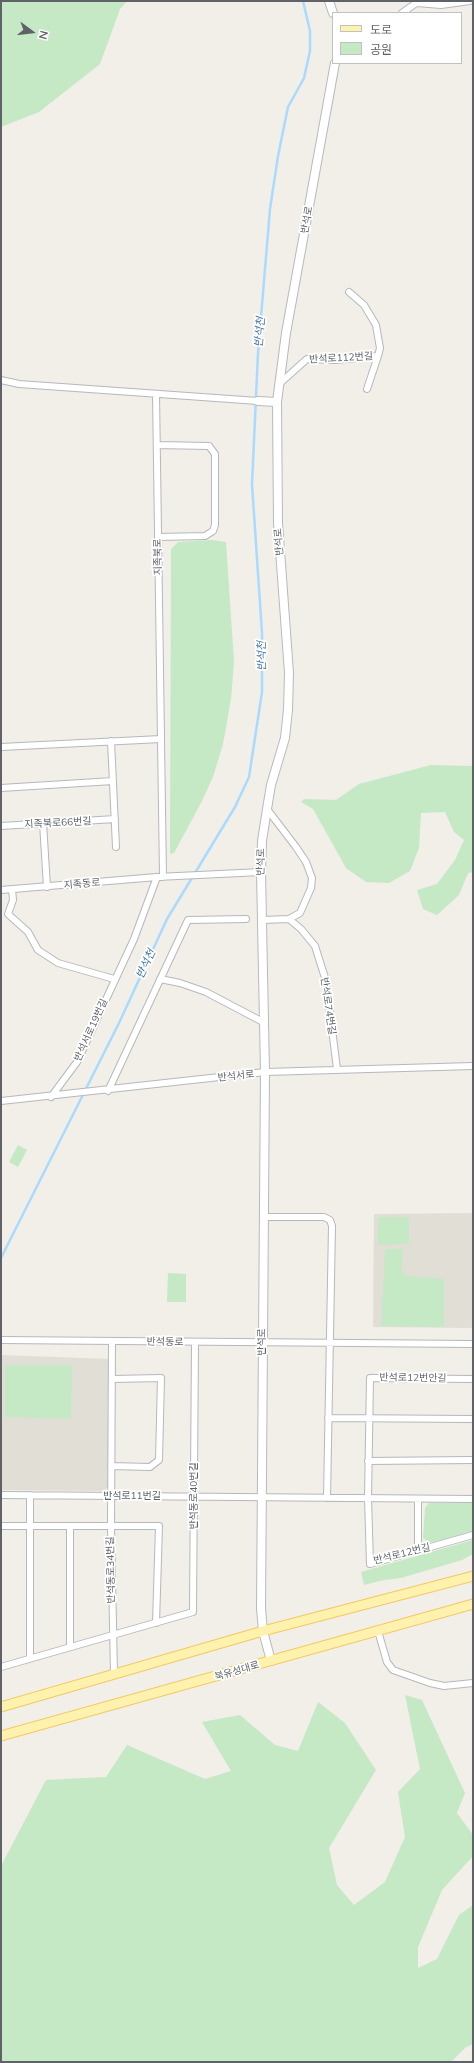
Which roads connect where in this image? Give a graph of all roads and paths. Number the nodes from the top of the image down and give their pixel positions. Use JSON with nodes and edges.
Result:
{"nodes":[{"id":1,"x":329,"y":1,"type":"edge"},
{"id":2,"x":470,"y":1,"type":"edge"},
{"id":3,"x":418,"y":2,"type":"edge"},
{"id":4,"x":333,"y":12,"type":"edge"},
{"id":5,"x":403,"y":12,"type":"edge"},
{"id":6,"x":335,"y":64,"type":"edge"},
{"id":7,"x":349,"y":292,"type":"dead end"},
{"id":8,"x":378,"y":356,"type":"junction"},
{"id":9,"x":1,"y":380,"type":"edge"},
{"id":10,"x":279,"y":384,"type":"junction"},
{"id":11,"x":368,"y":389,"type":"dead end"},
{"id":12,"x":156,"y":394,"type":"junction"},
{"id":13,"x":258,"y":401,"type":"joint"},
{"id":14,"x":277,"y":402,"type":"junction"},
{"id":15,"x":157,"y":445,"type":"junction"},
{"id":16,"x":158,"y":537,"type":"junction"},
{"id":17,"x":161,"y":739,"type":"junction"},
{"id":18,"x":111,"y":741,"type":"junction"},
{"id":19,"x":1,"y":747,"type":"edge"},
{"id":20,"x":113,"y":781,"type":"junction"},
{"id":21,"x":1,"y":788,"type":"edge"},
{"id":22,"x":267,"y":809,"type":"junction"},
{"id":23,"x":115,"y":819,"type":"junction"},
{"id":24,"x":43,"y":823,"type":"junction"},
{"id":25,"x":1,"y":826,"type":"edge"},
{"id":26,"x":116,"y":847,"type":"dead end"},
{"id":27,"x":261,"y":872,"type":"junction"},
{"id":28,"x":160,"y":877,"type":"junction"},
{"id":29,"x":46,"y":887,"type":"junction"},
{"id":30,"x":12,"y":889,"type":"junction"},
{"id":31,"x":1,"y":890,"type":"edge"},
{"id":32,"x":246,"y":919,"type":"dead end"},
{"id":33,"x":289,"y":919,"type":"junction"},
{"id":34,"x":262,"y":920,"type":"junction"},
{"id":35,"x":114,"y":979,"type":"junction"},
{"id":36,"x":160,"y":979,"type":"junction"},
{"id":37,"x":263,"y":1022,"type":"junction"},
{"id":38,"x":473,"y":1066,"type":"edge"},
{"id":39,"x":337,"y":1069,"type":"junction"},
{"id":40,"x":265,"y":1072,"type":"junction"},
{"id":41,"x":105,"y":1091,"type":"junction"},
{"id":42,"x":51,"y":1096,"type":"junction"},
{"id":43,"x":1,"y":1101,"type":"edge"},
{"id":44,"x":263,"y":1217,"type":"junction"},
{"id":45,"x":1,"y":1340,"type":"edge"},
{"id":46,"x":112,"y":1341,"type":"junction"},
{"id":47,"x":195,"y":1342,"type":"junction"},
{"id":48,"x":262,"y":1342,"type":"junction"},
{"id":49,"x":330,"y":1342,"type":"junction"},
{"id":50,"x":473,"y":1344,"type":"edge"},
{"id":51,"x":112,"y":1379,"type":"junction"},
{"id":52,"x":473,"y":1379,"type":"edge"},
{"id":53,"x":328,"y":1418,"type":"junction"},
{"id":54,"x":369,"y":1418,"type":"junction"},
{"id":55,"x":473,"y":1419,"type":"edge"},
{"id":56,"x":473,"y":1460,"type":"edge"},
{"id":57,"x":368,"y":1461,"type":"junction"},
{"id":58,"x":111,"y":1466,"type":"junction"},
{"id":59,"x":1,"y":1495,"type":"edge"},
{"id":60,"x":30,"y":1495,"type":"junction"},
{"id":61,"x":112,"y":1496,"type":"junction"},
{"id":62,"x":194,"y":1497,"type":"junction"},
{"id":63,"x":263,"y":1497,"type":"junction"},
{"id":64,"x":327,"y":1498,"type":"junction"},
{"id":65,"x":368,"y":1498,"type":"junction"},
{"id":66,"x":418,"y":1499,"type":"junction"},
{"id":67,"x":473,"y":1499,"type":"edge"},
{"id":68,"x":1,"y":1526,"type":"edge"},
{"id":69,"x":29,"y":1526,"type":"junction"},
{"id":70,"x":70,"y":1526,"type":"junction"},
{"id":71,"x":111,"y":1526,"type":"junction"},
{"id":72,"x":473,"y":1535,"type":"edge"},
{"id":73,"x":418,"y":1550,"type":"junction"},
{"id":74,"x":473,"y":1576,"type":"edge"},
{"id":75,"x":473,"y":1604,"type":"edge"},
{"id":76,"x":156,"y":1623,"type":"junction"},
{"id":77,"x":263,"y":1631,"type":"junction"},
{"id":78,"x":378,"y":1631,"type":"junction"},
{"id":79,"x":112,"y":1636,"type":"junction"},
{"id":80,"x":70,"y":1647,"type":"junction"},
{"id":81,"x":30,"y":1658,"type":"junction"},
{"id":82,"x":271,"y":1661,"type":"junction"},
{"id":83,"x":1,"y":1666,"type":"edge"},
{"id":84,"x":114,"y":1674,"type":"junction"},
{"id":85,"x":473,"y":1683,"type":"edge"},
{"id":86,"x":1,"y":1707,"type":"edge"},
{"id":87,"x":1,"y":1736,"type":"edge"}],
"edges":[{"from":1,"to":4,"type":"street"},
{"from":2,"to":3,"type":"street"},
{"from":3,"to":5,"type":"street"},
{"from":6,"to":10,"type":"street","name":"반석로"},
{"from":7,"to":8,"type":"street"},
{"from":8,"to":10,"type":"street","name":"반석로112번길"},
{"from":8,"to":11,"type":"street","name":"반석로112번길"},
{"from":9,"to":12,"type":"street"},
{"from":10,"to":14,"type":"street","name":"반석로"},
{"from":12,"to":13,"type":"street"},
{"from":12,"to":15,"type":"street","name":"지족북로"},
{"from":13,"to":14,"type":"street"},
{"from":14,"to":22,"type":"street","name":"반석로"},
{"from":15,"to":16,"type":"street","name":"지족북로"},
{"from":15,"to":16,"type":"street"},
{"from":16,"to":17,"type":"street","name":"지족북로"},
{"from":17,"to":18,"type":"street"},
{"from":17,"to":28,"type":"street","name":"지족북로"},
{"from":18,"to":19,"type":"street"},
{"from":18,"to":20,"type":"street"},
{"from":20,"to":21,"type":"street"},
{"from":20,"to":23,"type":"street"},
{"from":22,"to":27,"type":"street","name":"반석로"},
{"from":22,"to":33,"type":"street"},
{"from":23,"to":24,"type":"street","name":"지족북로66번길"},
{"from":23,"to":26,"type":"street"},
{"from":24,"to":25,"type":"street","name":"지족북로66번길"},
{"from":24,"to":29,"type":"street"},
{"from":27,"to":28,"type":"street","name":"지족동로"},
{"from":27,"to":34,"type":"street","name":"반석로"},
{"from":28,"to":29,"type":"street","name":"지족동로"},
{"from":28,"to":35,"type":"street","name":"반석서로19번길"},
{"from":29,"to":30,"type":"street","name":"지족동로"},
{"from":30,"to":31,"type":"street","name":"지족동로"},
{"from":30,"to":35,"type":"street"},
{"from":32,"to":36,"type":"street"},
{"from":33,"to":34,"type":"street"},
{"from":33,"to":39,"type":"street","name":"반석로74번길"},
{"from":34,"to":37,"type":"street","name":"반석로"},
{"from":35,"to":42,"type":"street","name":"반석서로19번길"},
{"from":36,"to":37,"type":"street"},
{"from":36,"to":41,"type":"street"},
{"from":37,"to":40,"type":"street","name":"반석로"},
{"from":38,"to":39,"type":"street","name":"반석서로"},
{"from":39,"to":40,"type":"street","name":"반석서로"},
{"from":40,"to":41,"type":"street","name":"반석서로"},
{"from":40,"to":44,"type":"street","name":"반석로"},
{"from":41,"to":42,"type":"street","name":"반석서로"},
{"from":42,"to":43,"type":"street","name":"반석서로"},
{"from":44,"to":48,"type":"street","name":"반석로"},
{"from":44,"to":49,"type":"street"},
{"from":45,"to":46,"type":"street","name":"반석동로"},
{"from":46,"to":47,"type":"street","name":"반석동로"},
{"from":46,"to":51,"type":"street","name":"반석동로34번길"},
{"from":47,"to":48,"type":"street","name":"반석동로"},
{"from":47,"to":62,"type":"street","name":"반석동로40번길"},
{"from":48,"to":49,"type":"street","name":"반석동로"},
{"from":48,"to":63,"type":"street","name":"반석로"},
{"from":49,"to":50,"type":"street","name":"반석동로"},
{"from":49,"to":53,"type":"street"},
{"from":51,"to":58,"type":"street","name":"반석동로34번길"},
{"from":51,"to":58,"type":"street"},
{"from":52,"to":54,"type":"street","name":"반석로12번안길"},
{"from":53,"to":54,"type":"street"},
{"from":53,"to":64,"type":"street"},
{"from":54,"to":55,"type":"street"},
{"from":54,"to":57,"type":"street","name":"반석로12번안길"},
{"from":56,"to":57,"type":"street"},
{"from":57,"to":65,"type":"street","name":"반석로12번안길"},
{"from":58,"to":61,"type":"street","name":"반석동로34번길"},
{"from":59,"to":60,"type":"street","name":"반석로11번길"},
{"from":60,"to":61,"type":"street","name":"반석로11번길"},
{"from":60,"to":69,"type":"street"},
{"from":61,"to":62,"type":"street","name":"반석로11번길"},
{"from":61,"to":71,"type":"street","name":"반석동로34번길"},
{"from":62,"to":63,"type":"street","name":"반석로11번길"},
{"from":62,"to":76,"type":"street","name":"반석동로40번길"},
{"from":63,"to":64,"type":"street"},
{"from":63,"to":77,"type":"street","name":"반석로"},
{"from":64,"to":65,"type":"street"},
{"from":65,"to":66,"type":"street"},
{"from":65,"to":73,"type":"street","name":"반석로12번길"},
{"from":66,"to":67,"type":"street"},
{"from":66,"to":73,"type":"street"},
{"from":68,"to":69,"type":"street"},
{"from":69,"to":70,"type":"street"},
{"from":69,"to":81,"type":"street"},
{"from":70,"to":71,"type":"street"},
{"from":70,"to":80,"type":"street"},
{"from":71,"to":76,"type":"street"},
{"from":71,"to":79,"type":"street","name":"반석동로34번길"},
{"from":72,"to":73,"type":"street","name":"반석로12번길"},
{"from":74,"to":77,"type":"main road"},
{"from":75,"to":78,"type":"main road","name":"북유성대로"},
{"from":76,"to":79,"type":"street","name":"반석동로40번길"},
{"from":77,"to":82,"type":"street","name":"반석로"},
{"from":77,"to":84,"type":"main road"},
{"from":78,"to":82,"type":"main road","name":"북유성대로"},
{"from":78,"to":85,"type":"street"},
{"from":79,"to":80,"type":"street","name":"반석동로40번길"},
{"from":79,"to":84,"type":"street","name":"반석동로34번길"},
{"from":80,"to":81,"type":"street","name":"반석동로40번길"},
{"from":81,"to":83,"type":"street","name":"반석동로40번길"},
{"from":82,"to":87,"type":"main road","name":"북유성대로"},
{"from":84,"to":86,"type":"main road"}]}
